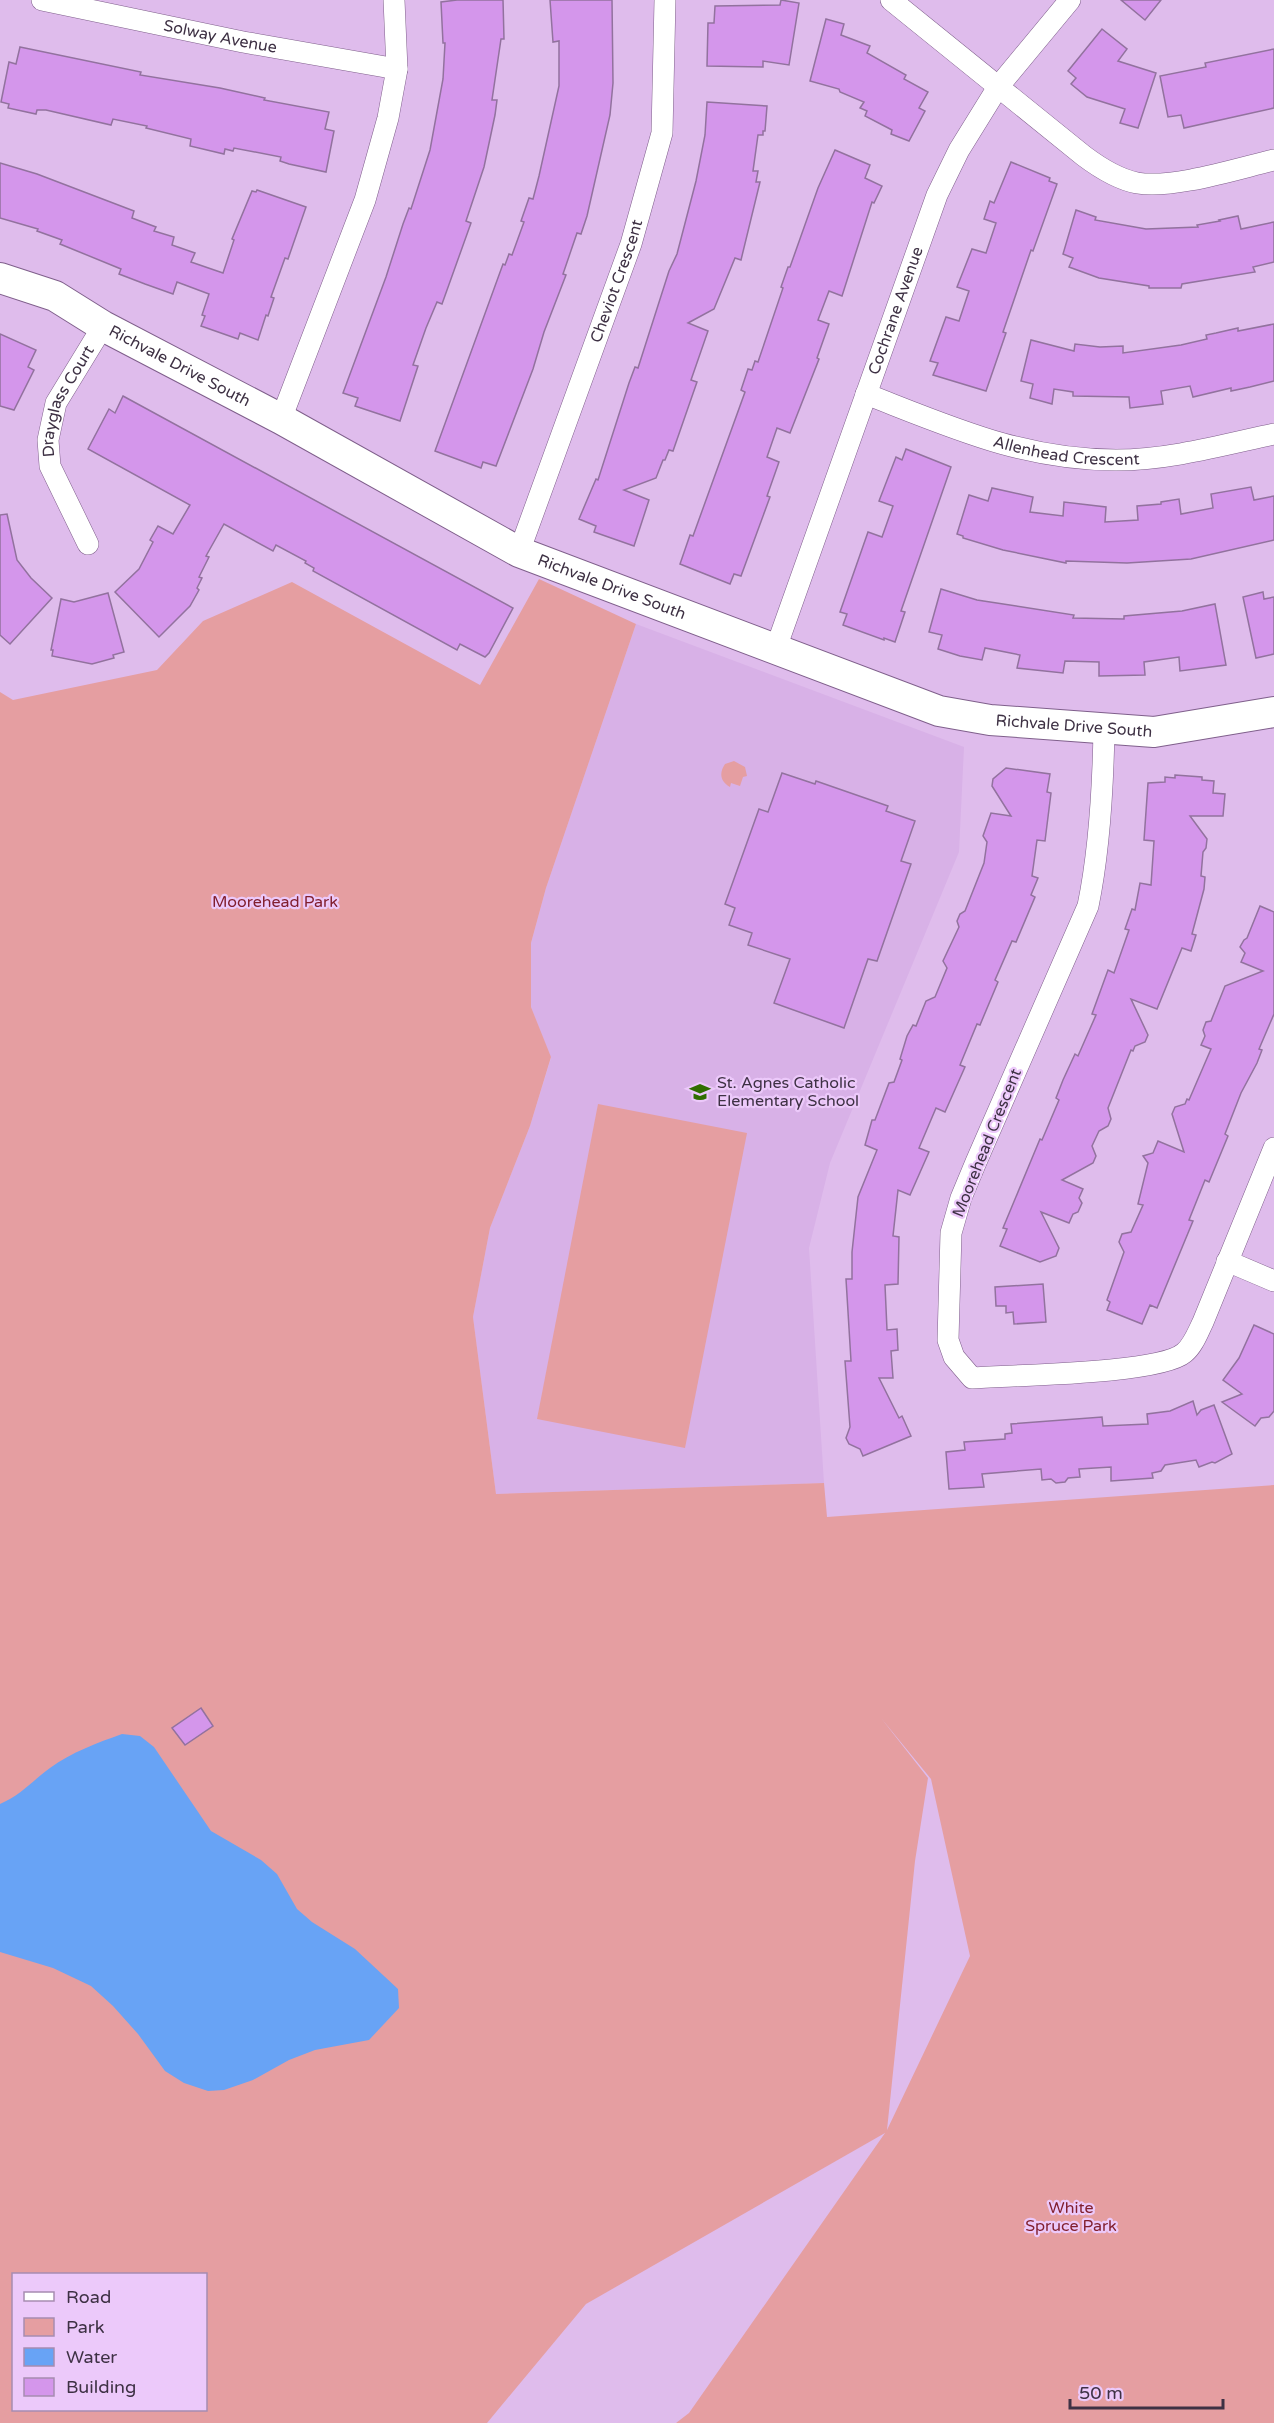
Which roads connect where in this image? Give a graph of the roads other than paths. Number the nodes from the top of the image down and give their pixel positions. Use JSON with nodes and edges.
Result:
{"nodes":[{"id":1,"x":42,"y":0,"type":"edge"},
{"id":2,"x":394,"y":0,"type":"edge"},
{"id":3,"x":664,"y":0,"type":"edge"},
{"id":4,"x":891,"y":0,"type":"edge"},
{"id":5,"x":1070,"y":0,"type":"edge"},
{"id":6,"x":397,"y":69,"type":"junction"},
{"id":7,"x":998,"y":87,"type":"junction"},
{"id":8,"x":1274,"y":160,"type":"edge"},
{"id":9,"x":0,"y":278,"type":"edge"},
{"id":10,"x":103,"y":326,"type":"junction"},
{"id":11,"x":866,"y":394,"type":"junction"},
{"id":12,"x":281,"y":419,"type":"junction"},
{"id":13,"x":1274,"y":434,"type":"edge"},
{"id":14,"x":88,"y":544,"type":"dead end"},
{"id":15,"x":519,"y":552,"type":"junction"},
{"id":16,"x":776,"y":648,"type":"junction"},
{"id":17,"x":1274,"y":712,"type":"edge"},
{"id":18,"x":1104,"y":729,"type":"junction"},
{"id":19,"x":1274,"y":1148,"type":"edge"},
{"id":20,"x":1227,"y":1261,"type":"junction"},
{"id":21,"x":1274,"y":1281,"type":"edge"}],
"edges":[{"from":1,"to":6,"type":"street","name":"Solway Avenue"},
{"from":2,"to":6,"type":"street"},
{"from":3,"to":15,"type":"street","name":"Cheviot Crescent"},
{"from":4,"to":7,"type":"street"},
{"from":5,"to":7,"type":"street","name":"Cochrane Avenue"},
{"from":6,"to":12,"type":"street"},
{"from":7,"to":8,"type":"street"},
{"from":7,"to":11,"type":"street","name":"Cochrane Avenue"},
{"from":9,"to":10,"type":"street","name":"Richvale Drive South"},
{"from":10,"to":12,"type":"street","name":"Richvale Drive South"},
{"from":10,"to":14,"type":"street","name":"Drayglass Court"},
{"from":11,"to":13,"type":"street","name":"Allenhead Crescent"},
{"from":11,"to":16,"type":"street","name":"Cochrane Avenue"},
{"from":12,"to":15,"type":"street","name":"Richvale Drive South"},
{"from":15,"to":16,"type":"street","name":"Richvale Drive South"},
{"from":16,"to":18,"type":"street","name":"Richvale Drive South"},
{"from":17,"to":18,"type":"street","name":"Richvale Drive South"},
{"from":18,"to":20,"type":"street","name":"Moorehead Crescent"},
{"from":19,"to":20,"type":"street","name":"Moorehead Crescent"},
{"from":20,"to":21,"type":"street"}]}
